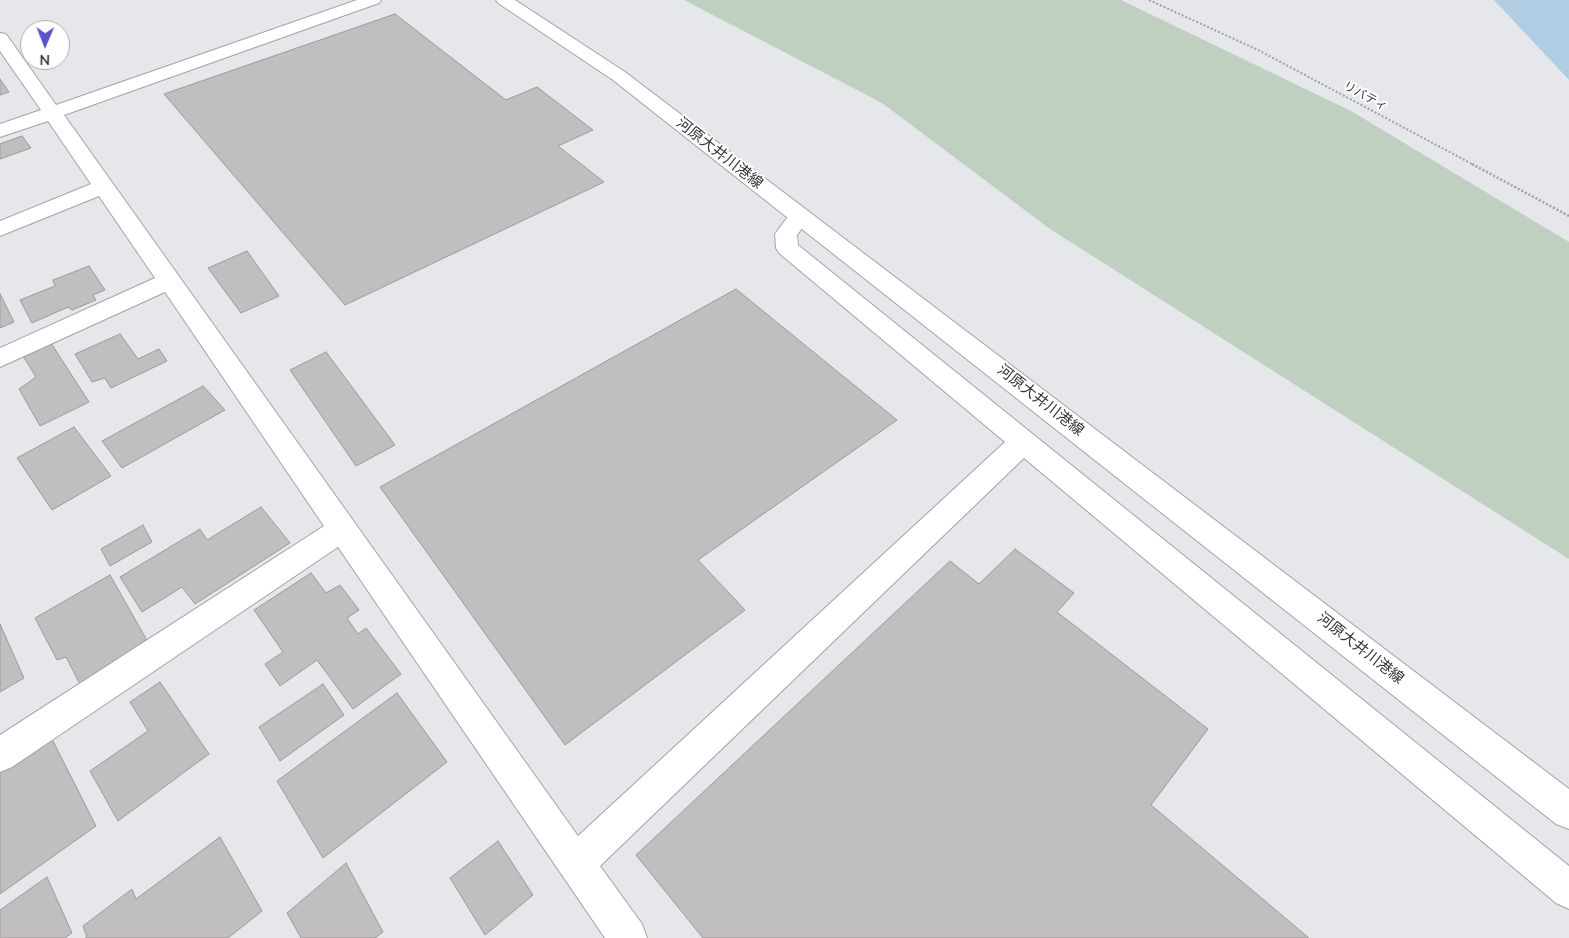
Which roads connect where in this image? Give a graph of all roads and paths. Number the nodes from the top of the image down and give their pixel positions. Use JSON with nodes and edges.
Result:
{"nodes":[{"id":1,"x":373,"y":0,"type":"edge"},
{"id":2,"x":504,"y":0,"type":"edge"},
{"id":3,"x":1149,"y":0,"type":"edge"},
{"id":4,"x":0,"y":38,"type":"edge"},
{"id":5,"x":52,"y":112,"type":"junction"},
{"id":6,"x":0,"y":131,"type":"edge"},
{"id":7,"x":104,"y":186,"type":"junction"},
{"id":8,"x":800,"y":216,"type":"junction"},
{"id":9,"x":1569,"y":216,"type":"edge"},
{"id":10,"x":0,"y":229,"type":"edge"},
{"id":11,"x":169,"y":281,"type":"junction"},
{"id":12,"x":0,"y":358,"type":"edge"},
{"id":13,"x":1023,"y":442,"type":"junction"},
{"id":14,"x":342,"y":529,"type":"junction"},
{"id":15,"x":0,"y":754,"type":"edge"},
{"id":16,"x":1569,"y":811,"type":"edge"},
{"id":17,"x":576,"y":864,"type":"junction"},
{"id":18,"x":1569,"y":890,"type":"edge"},
{"id":19,"x":628,"y":938,"type":"edge"}],
"edges":[{"from":1,"to":5,"type":"street"},
{"from":2,"to":8,"type":"street","name":"河原大井川港線"},
{"from":3,"to":9,"type":"path","name":"リバティ"},
{"from":4,"to":5,"type":"street"},
{"from":5,"to":6,"type":"street"},
{"from":5,"to":7,"type":"street"},
{"from":7,"to":10,"type":"street"},
{"from":7,"to":11,"type":"street"},
{"from":8,"to":13,"type":"street"},
{"from":8,"to":16,"type":"street","name":"河原大井川港線"},
{"from":11,"to":12,"type":"street"},
{"from":11,"to":14,"type":"street"},
{"from":13,"to":17,"type":"street"},
{"from":13,"to":18,"type":"street"},
{"from":14,"to":15,"type":"street"},
{"from":14,"to":17,"type":"street"},
{"from":17,"to":19,"type":"street"}]}
